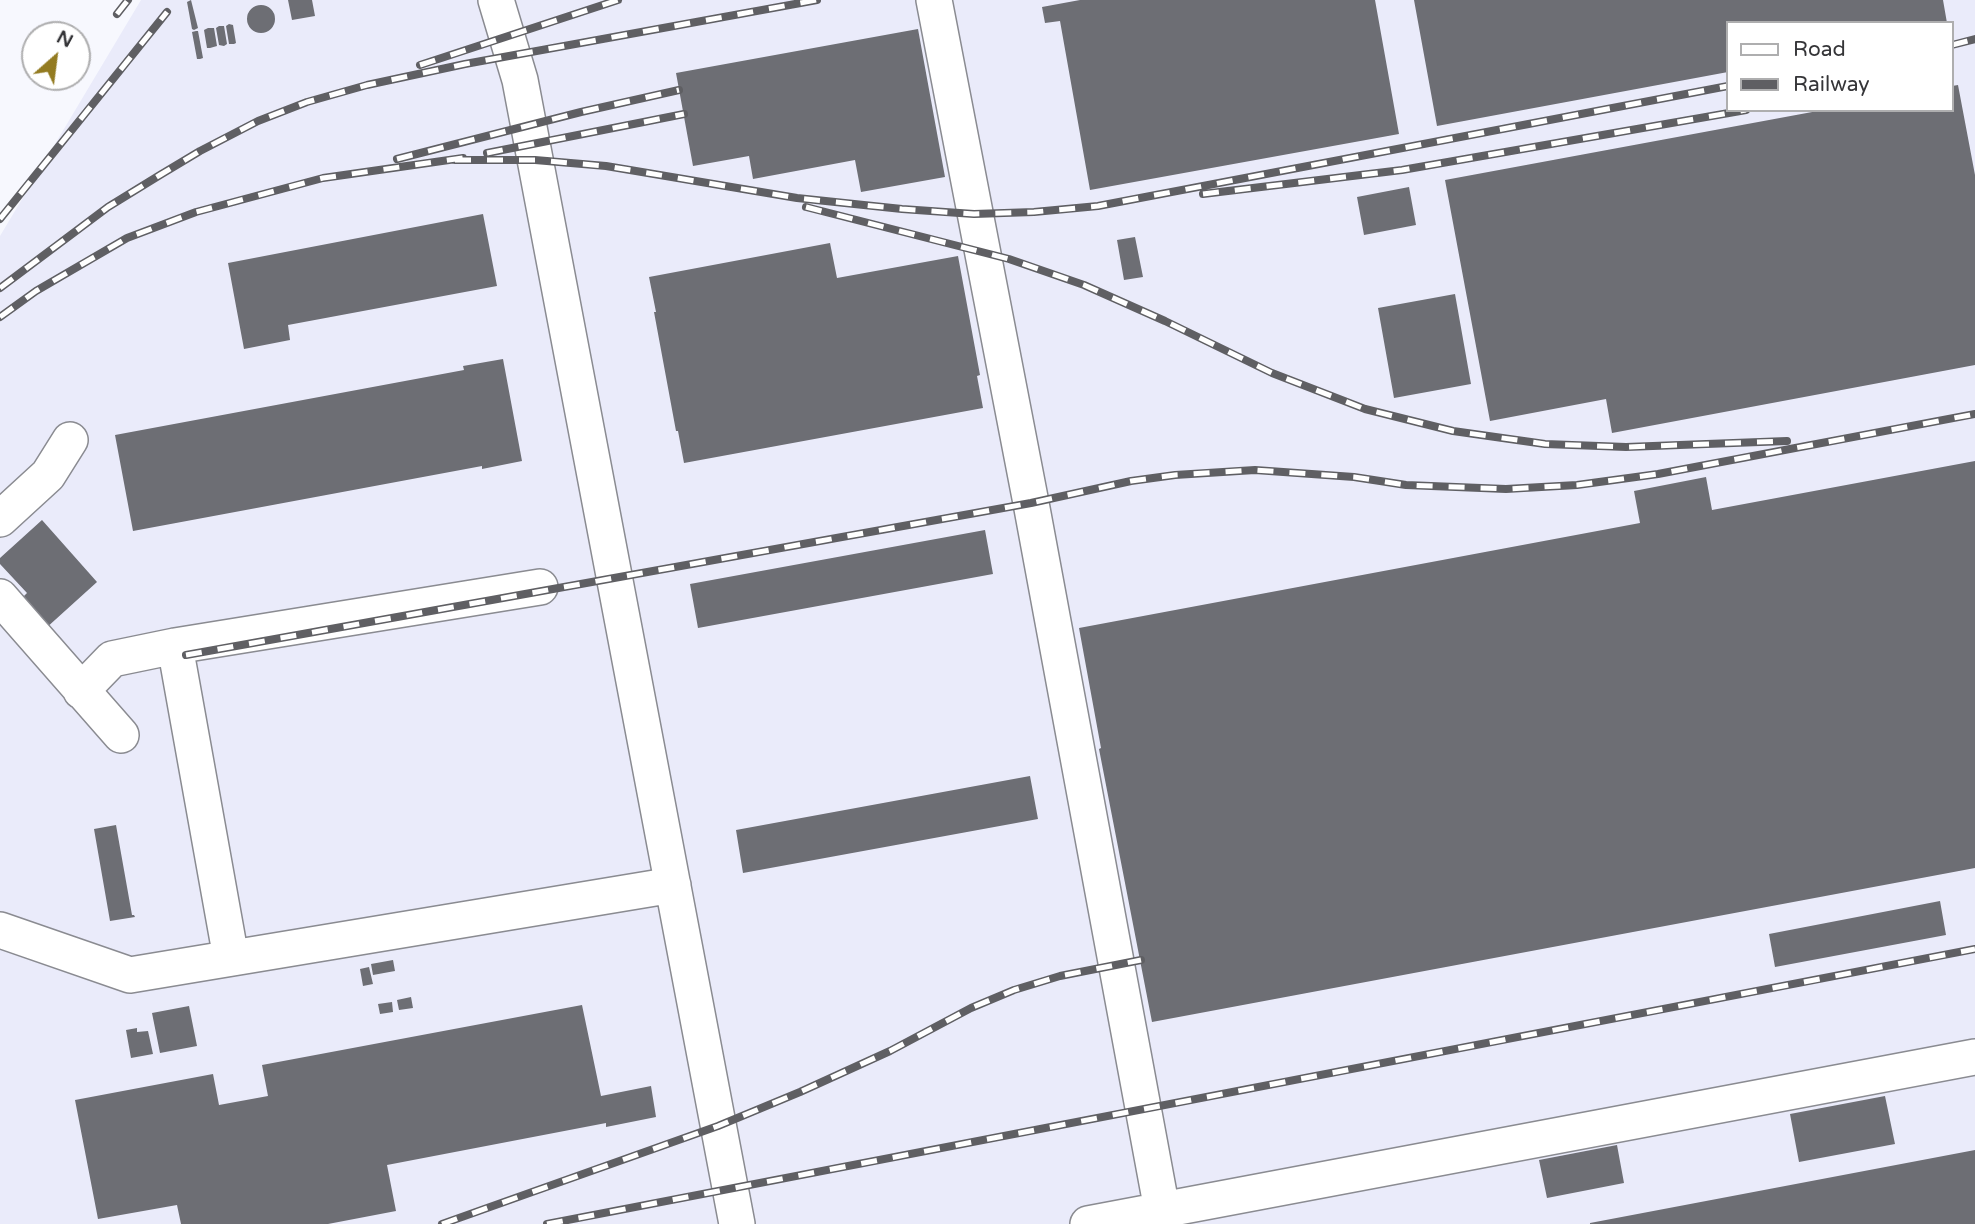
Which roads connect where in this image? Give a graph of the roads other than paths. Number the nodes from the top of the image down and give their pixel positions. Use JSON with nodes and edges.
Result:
{"nodes":[{"id":1,"x":496,"y":0,"type":"edge"},
{"id":2,"x":934,"y":0,"type":"edge"},
{"id":3,"x":70,"y":440,"type":"dead end"},
{"id":4,"x":0,"y":519,"type":"edge"},
{"id":5,"x":540,"y":587,"type":"dead end"},
{"id":6,"x":0,"y":597,"type":"edge"},
{"id":7,"x":175,"y":646,"type":"junction"},
{"id":8,"x":81,"y":691,"type":"junction"},
{"id":9,"x":121,"y":735,"type":"dead end"},
{"id":10,"x":673,"y":886,"type":"junction"},
{"id":11,"x":0,"y":930,"type":"edge"},
{"id":12,"x":231,"y":958,"type":"junction"},
{"id":13,"x":1975,"y":1057,"type":"edge"},
{"id":14,"x":1162,"y":1210,"type":"junction"},
{"id":15,"x":737,"y":1224,"type":"edge"},
{"id":16,"x":1088,"y":1224,"type":"edge"}],
"edges":[{"from":1,"to":10,"type":"lane"},
{"from":2,"to":14,"type":"lane"},
{"from":3,"to":4,"type":"lane"},
{"from":5,"to":7,"type":"lane"},
{"from":6,"to":8,"type":"lane"},
{"from":7,"to":8,"type":"lane"},
{"from":7,"to":12,"type":"lane"},
{"from":8,"to":9,"type":"lane"},
{"from":10,"to":12,"type":"lane"},
{"from":10,"to":15,"type":"lane"},
{"from":11,"to":12,"type":"lane"},
{"from":13,"to":14,"type":"lane"},
{"from":14,"to":16,"type":"lane"}]}
